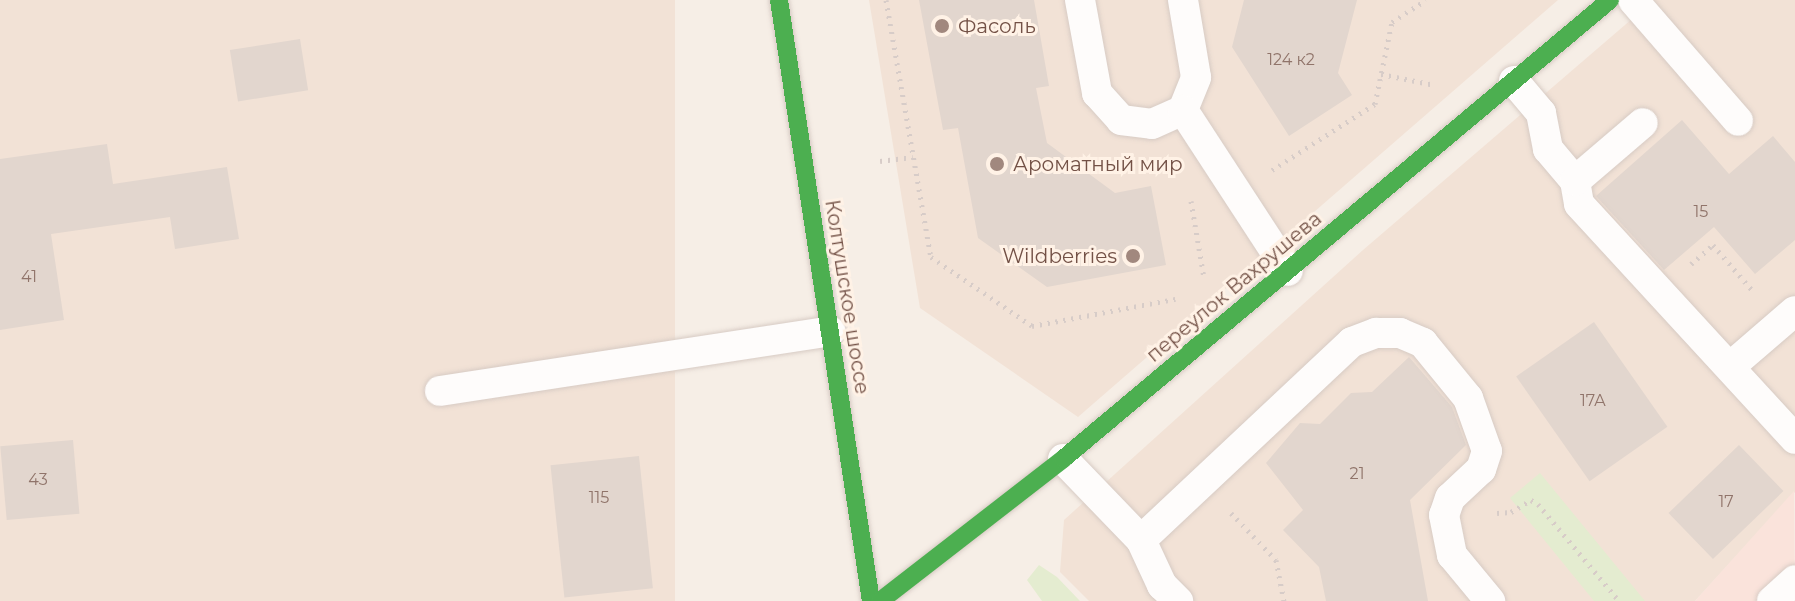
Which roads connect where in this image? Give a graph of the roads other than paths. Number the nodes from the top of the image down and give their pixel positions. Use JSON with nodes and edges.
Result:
{"nodes":[{"id":1,"x":779,"y":0,"type":"edge"},
{"id":2,"x":1080,"y":0,"type":"edge"},
{"id":3,"x":1183,"y":0,"type":"edge"},
{"id":4,"x":1610,"y":0,"type":"edge"},
{"id":5,"x":1633,"y":0,"type":"edge"},
{"id":6,"x":1514,"y":81,"type":"junction"},
{"id":7,"x":1183,"y":110,"type":"junction"},
{"id":8,"x":1738,"y":121,"type":"dead end"},
{"id":9,"x":1643,"y":123,"type":"dead end"},
{"id":10,"x":1575,"y":181,"type":"junction"},
{"id":11,"x":1288,"y":271,"type":"junction"},
{"id":12,"x":1788,"y":317,"type":"edge"},
{"id":13,"x":830,"y":331,"type":"junction"},
{"id":14,"x":1731,"y":366,"type":"junction"},
{"id":15,"x":440,"y":391,"type":"dead end"},
{"id":16,"x":1795,"y":439,"type":"edge"},
{"id":17,"x":1063,"y":459,"type":"junction"},
{"id":18,"x":1141,"y":540,"type":"junction"},
{"id":19,"x":1795,"y":580,"type":"edge"},
{"id":20,"x":871,"y":601,"type":"edge"},
{"id":21,"x":880,"y":601,"type":"edge"},
{"id":22,"x":1178,"y":601,"type":"edge"},
{"id":23,"x":1490,"y":601,"type":"edge"},
{"id":24,"x":1772,"y":601,"type":"edge"}],
"edges":[{"from":1,"to":13,"type":"street","name":"Колтушское шоссе"},
{"from":2,"to":7,"type":"lane"},
{"from":3,"to":7,"type":"lane"},
{"from":4,"to":6,"type":"street","name":"переулок Вахрушева"},
{"from":5,"to":8,"type":"lane"},
{"from":6,"to":10,"type":"lane"},
{"from":6,"to":11,"type":"street","name":"переулок Вахрушева"},
{"from":7,"to":11,"type":"lane"},
{"from":9,"to":10,"type":"lane"},
{"from":10,"to":14,"type":"lane"},
{"from":11,"to":17,"type":"street","name":"переулок Вахрушева"},
{"from":12,"to":14,"type":"lane"},
{"from":13,"to":15,"type":"lane"},
{"from":13,"to":20,"type":"street","name":"Колтушское шоссе"},
{"from":14,"to":16,"type":"lane"},
{"from":17,"to":18,"type":"lane"},
{"from":17,"to":21,"type":"street","name":"переулок Вахрушева"},
{"from":18,"to":22,"type":"lane"},
{"from":18,"to":23,"type":"lane"},
{"from":19,"to":24,"type":"lane"}]}
